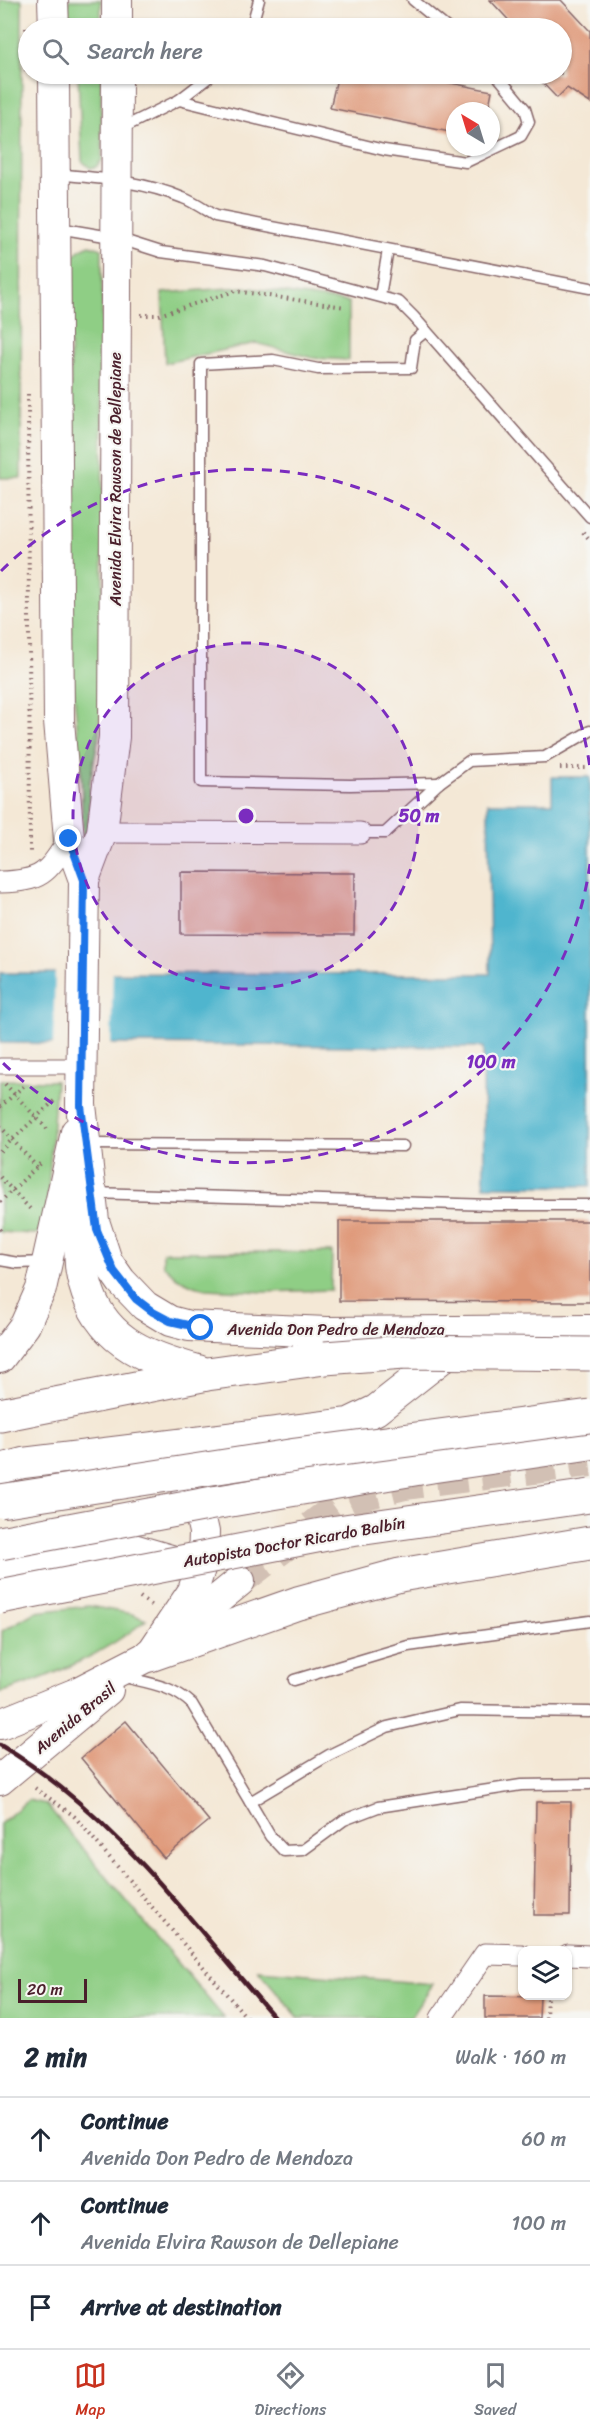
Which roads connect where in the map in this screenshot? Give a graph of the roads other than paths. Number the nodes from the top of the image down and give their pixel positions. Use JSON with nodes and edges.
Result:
{"nodes":[{"id":1,"x":54,"y":0,"type":"edge"},
{"id":2,"x":117,"y":0,"type":"edge"},
{"id":3,"x":259,"y":0,"type":"edge"},
{"id":4,"x":413,"y":0,"type":"edge"},
{"id":5,"x":44,"y":18,"type":"edge"},
{"id":6,"x":117,"y":18,"type":"edge"},
{"id":7,"x":254,"y":18,"type":"edge"},
{"id":8,"x":435,"y":18,"type":"edge"},
{"id":9,"x":41,"y":84,"type":"edge"},
{"id":10,"x":117,"y":84,"type":"edge"},
{"id":11,"x":200,"y":84,"type":"edge"},
{"id":12,"x":504,"y":84,"type":"edge"},
{"id":13,"x":179,"y":100,"type":"junction"},
{"id":14,"x":117,"y":130,"type":"junction"},
{"id":15,"x":55,"y":174,"type":"junction"},
{"id":16,"x":117,"y":180,"type":"junction"},
{"id":17,"x":55,"y":227,"type":"junction"},
{"id":18,"x":117,"y":238,"type":"junction"},
{"id":19,"x":388,"y":250,"type":"junction"},
{"id":20,"x":590,"y":288,"type":"edge"},
{"id":21,"x":380,"y":296,"type":"junction"},
{"id":22,"x":426,"y":331,"type":"junction"},
{"id":23,"x":590,"y":517,"type":"edge"},
{"id":24,"x":590,"y":731,"type":"edge"},
{"id":25,"x":440,"y":783,"type":"junction"},
{"id":26,"x":102,"y":832,"type":"junction"},
{"id":27,"x":360,"y":834,"type":"joint"},
{"id":28,"x":69,"y":839,"type":"junction"},
{"id":29,"x":0,"y":882,"type":"edge"},
{"id":30,"x":85,"y":892,"type":"junction"},
{"id":31,"x":82,"y":1058,"type":"junction"},
{"id":32,"x":0,"y":1066,"type":"edge"},
{"id":33,"x":69,"y":1102,"type":"junction"},
{"id":34,"x":87,"y":1144,"type":"junction"},
{"id":35,"x":404,"y":1146,"type":"dead end"},
{"id":36,"x":92,"y":1193,"type":"junction"},
{"id":37,"x":590,"y":1205,"type":"edge"},
{"id":38,"x":0,"y":1260,"type":"edge"},
{"id":39,"x":49,"y":1262,"type":"junction"},
{"id":40,"x":479,"y":1329,"type":"junction"},
{"id":41,"x":590,"y":1330,"type":"edge"},
{"id":42,"x":590,"y":1354,"type":"edge"},
{"id":43,"x":0,"y":1358,"type":"edge"},
{"id":44,"x":207,"y":1374,"type":"junction"},
{"id":45,"x":15,"y":1411,"type":"edge"},
{"id":46,"x":590,"y":1416,"type":"edge"},
{"id":47,"x":590,"y":1443,"type":"edge"},
{"id":48,"x":124,"y":1452,"type":"junction"},
{"id":49,"x":0,"y":1469,"type":"edge"},
{"id":50,"x":590,"y":1496,"type":"edge"},
{"id":51,"x":0,"y":1501,"type":"edge"},
{"id":52,"x":0,"y":1543,"type":"edge"},
{"id":53,"x":590,"y":1543,"type":"edge"},
{"id":54,"x":176,"y":1563,"type":"junction"},
{"id":55,"x":0,"y":1576,"type":"edge"},
{"id":56,"x":240,"y":1581,"type":"tunnel mouth"},
{"id":57,"x":0,"y":1597,"type":"edge"},
{"id":58,"x":590,"y":1622,"type":"edge"},
{"id":59,"x":150,"y":1655,"type":"junction"},
{"id":60,"x":124,"y":1677,"type":"junction"},
{"id":61,"x":294,"y":1680,"type":"dead end"},
{"id":62,"x":590,"y":1712,"type":"edge"},
{"id":63,"x":0,"y":1724,"type":"edge"},
{"id":64,"x":0,"y":1780,"type":"edge"},
{"id":65,"x":590,"y":1784,"type":"edge"},
{"id":66,"x":250,"y":1802,"type":"junction"},
{"id":67,"x":518,"y":1955,"type":"edge"},
{"id":68,"x":572,"y":1955,"type":"edge"},
{"id":69,"x":590,"y":1956,"type":"edge"},
{"id":70,"x":441,"y":2018,"type":"edge"}],
"edges":[{"from":1,"to":5,"type":"main road"},
{"from":2,"to":6,"type":"main road"},
{"from":3,"to":7,"type":"lane"},
{"from":4,"to":8,"type":"lane"},
{"from":9,"to":15,"type":"main road","name":"Avenida Elvira Rawson de Dellepiane"},
{"from":10,"to":14,"type":"main road","name":"Avenida Elvira Rawson de Dellepiane"},
{"from":11,"to":13,"type":"lane"},
{"from":12,"to":13,"type":"lane"},
{"from":13,"to":14,"type":"lane"},
{"from":14,"to":16,"type":"main road","name":"Avenida Elvira Rawson de Dellepiane"},
{"from":15,"to":16,"type":"lane"},
{"from":15,"to":17,"type":"main road","name":"Avenida Elvira Rawson de Dellepiane"},
{"from":16,"to":18,"type":"main road","name":"Avenida Elvira Rawson de Dellepiane"},
{"from":16,"to":19,"type":"lane"},
{"from":17,"to":18,"type":"lane"},
{"from":17,"to":28,"type":"main road","name":"Avenida Elvira Rawson de Dellepiane"},
{"from":18,"to":21,"type":"lane"},
{"from":18,"to":26,"type":"main road","name":"Avenida Elvira Rawson de Dellepiane"},
{"from":19,"to":20,"type":"lane"},
{"from":19,"to":21,"type":"lane"},
{"from":21,"to":22,"type":"lane"},
{"from":22,"to":23,"type":"lane"},
{"from":22,"to":25,"type":"lane"},
{"from":24,"to":25,"type":"lane"},
{"from":25,"to":27,"type":"lane"},
{"from":26,"to":27,"type":"street"},
{"from":26,"to":30,"type":"main road","name":"Avenida Elvira Rawson de Dellepiane"},
{"from":28,"to":29,"type":"street"},
{"from":28,"to":30,"type":"main road","name":"Avenida Elvira Rawson de Dellepiane"},
{"from":30,"to":31,"type":"main road","name":"Avenida Elvira Rawson de Dellepiane"},
{"from":31,"to":32,"type":"street"},
{"from":31,"to":33,"type":"main road","name":"Avenida Elvira Rawson de Dellepiane"},
{"from":33,"to":34,"type":"main road","name":"Avenida Elvira Rawson de Dellepiane"},
{"from":33,"to":39,"type":"main road"},
{"from":34,"to":35,"type":"lane"},
{"from":34,"to":36,"type":"main road","name":"Avenida Elvira Rawson de Dellepiane"},
{"from":36,"to":37,"type":"lane"},
{"from":36,"to":40,"type":"main road","name":"Avenida Don Pedro de Mendoza"},
{"from":36,"to":44,"type":"highway"},
{"from":38,"to":39,"type":"lane"},
{"from":39,"to":43,"type":"main road"},
{"from":40,"to":41,"type":"main road","name":"Avenida Don Pedro de Mendoza"},
{"from":40,"to":48,"type":"main road"},
{"from":42,"to":44,"type":"highway","bridge":true},
{"from":44,"to":45,"type":"highway"},
{"from":46,"to":51,"type":"highway","bridge":true},
{"from":47,"to":52,"type":"highway","bridge":true},
{"from":48,"to":49,"type":"main road"},
{"from":48,"to":59,"type":"main road"},
{"from":50,"to":54,"type":"highway","name":"Autopista Doctor Ricardo Balbín","bridge":true},
{"from":53,"to":59,"type":"highway"},
{"from":54,"to":55,"type":"highway"},
{"from":54,"to":57,"type":"highway","name":"Autopista Doctor Ricardo Balbín","bridge":true},
{"from":56,"to":59,"type":"main road"},
{"from":58,"to":61,"type":"lane"},
{"from":59,"to":60,"type":"main road","name":"Avenida Brasil"},
{"from":59,"to":63,"type":"main road"},
{"from":60,"to":64,"type":"main road","name":"Avenida Brasil"},
{"from":60,"to":66,"type":"lane"},
{"from":62,"to":66,"type":"lane"},
{"from":65,"to":66,"type":"lane"},
{"from":67,"to":70,"type":"street"},
{"from":68,"to":69,"type":"street"}]}
